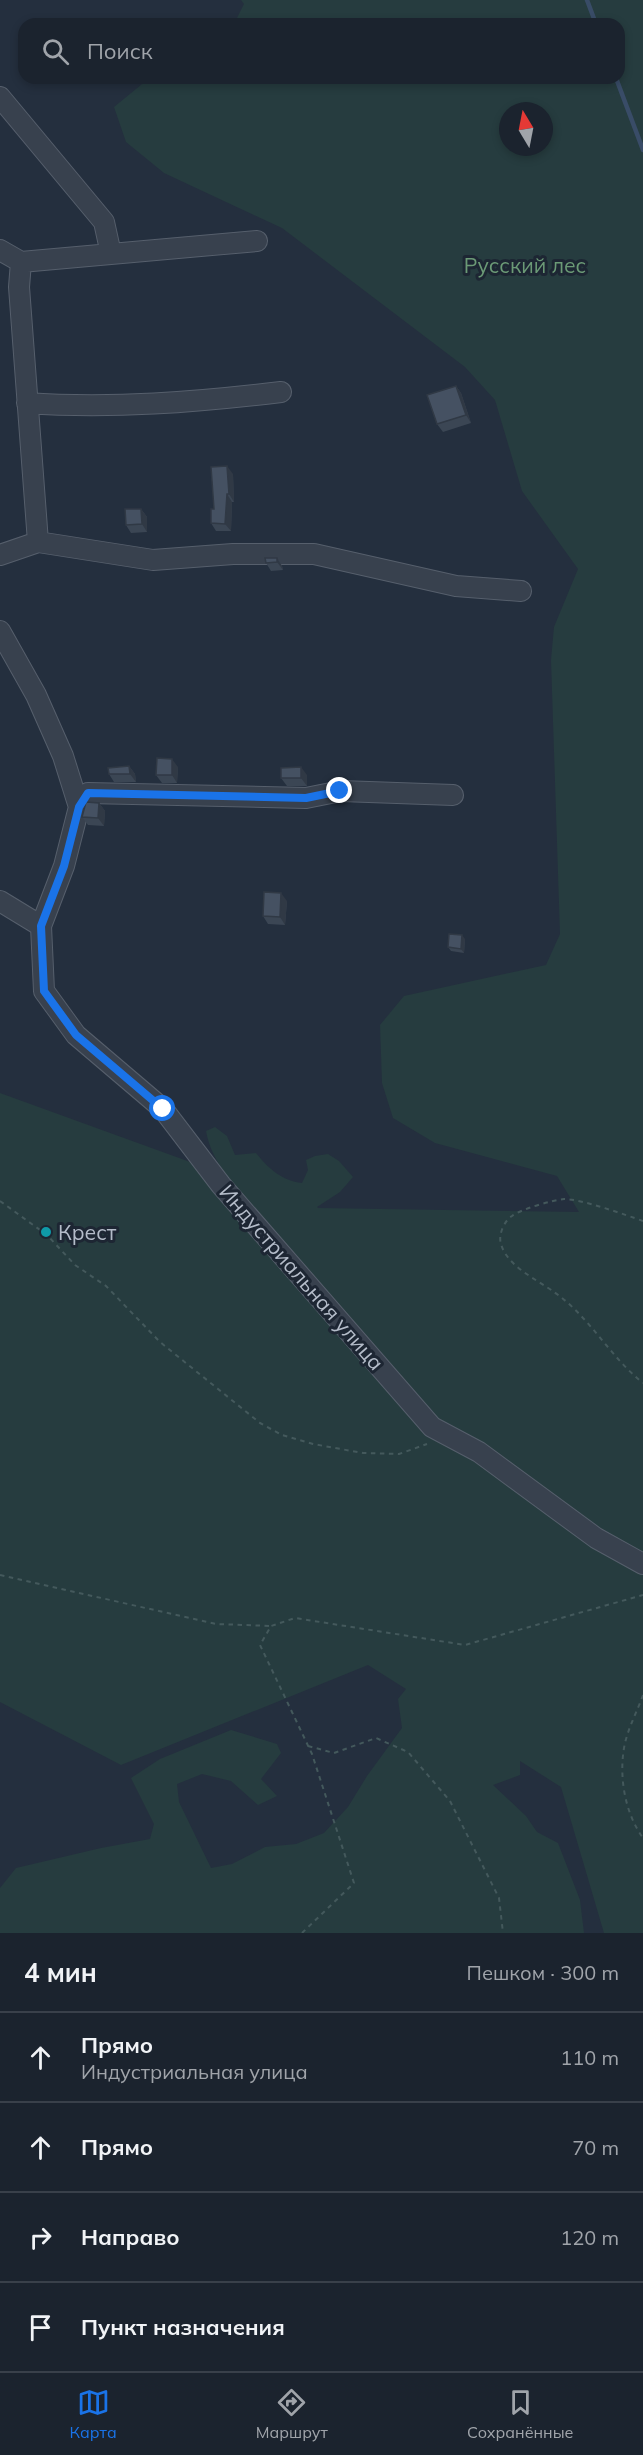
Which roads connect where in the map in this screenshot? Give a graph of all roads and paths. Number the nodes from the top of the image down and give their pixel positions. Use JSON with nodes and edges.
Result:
{"nodes":[{"id":1,"x":0,"y":97,"type":"edge"},
{"id":2,"x":257,"y":241,"type":"dead end"},
{"id":3,"x":0,"y":250,"type":"edge"},
{"id":4,"x":111,"y":254,"type":"junction"},
{"id":5,"x":21,"y":262,"type":"junction"},
{"id":6,"x":281,"y":392,"type":"dead end"},
{"id":7,"x":27,"y":403,"type":"junction"},
{"id":8,"x":38,"y":542,"type":"junction"},
{"id":9,"x":0,"y":555,"type":"edge"},
{"id":10,"x":521,"y":591,"type":"dead end"},
{"id":11,"x":0,"y":631,"type":"edge"},
{"id":12,"x":453,"y":795,"type":"dead end"},
{"id":13,"x":79,"y":807,"type":"junction"},
{"id":14,"x":0,"y":901,"type":"edge"},
{"id":15,"x":41,"y":926,"type":"junction"},
{"id":16,"x":0,"y":1201,"type":"edge"},
{"id":17,"x":643,"y":1221,"type":"edge"},
{"id":18,"x":643,"y":1383,"type":"edge"},
{"id":19,"x":450,"y":1437,"type":"junction"},
{"id":20,"x":643,"y":1564,"type":"edge"},
{"id":21,"x":0,"y":1575,"type":"edge"},
{"id":22,"x":643,"y":1595,"type":"edge"},
{"id":23,"x":271,"y":1626,"type":"junction"},
{"id":24,"x":643,"y":1695,"type":"edge"},
{"id":25,"x":308,"y":1746,"type":"junction"},
{"id":26,"x":643,"y":1838,"type":"edge"},
{"id":27,"x":302,"y":1933,"type":"edge"},
{"id":28,"x":503,"y":1933,"type":"edge"}],
"edges":[{"from":1,"to":4,"type":"street"},
{"from":2,"to":4,"type":"street"},
{"from":3,"to":5,"type":"street"},
{"from":4,"to":5,"type":"street"},
{"from":5,"to":7,"type":"street"},
{"from":6,"to":7,"type":"street"},
{"from":7,"to":8,"type":"street"},
{"from":8,"to":9,"type":"street"},
{"from":8,"to":10,"type":"street"},
{"from":11,"to":13,"type":"street"},
{"from":12,"to":13,"type":"street"},
{"from":13,"to":15,"type":"street"},
{"from":14,"to":15,"type":"street"},
{"from":15,"to":19,"type":"street","name":"Индустриальная улица"},
{"from":16,"to":19,"type":"path"},
{"from":17,"to":18,"type":"path"},
{"from":19,"to":20,"type":"street","name":"Индустриальная улица"},
{"from":21,"to":23,"type":"path"},
{"from":22,"to":23,"type":"path"},
{"from":23,"to":25,"type":"path"},
{"from":24,"to":26,"type":"path"},
{"from":25,"to":27,"type":"path"},
{"from":25,"to":28,"type":"path"}]}
